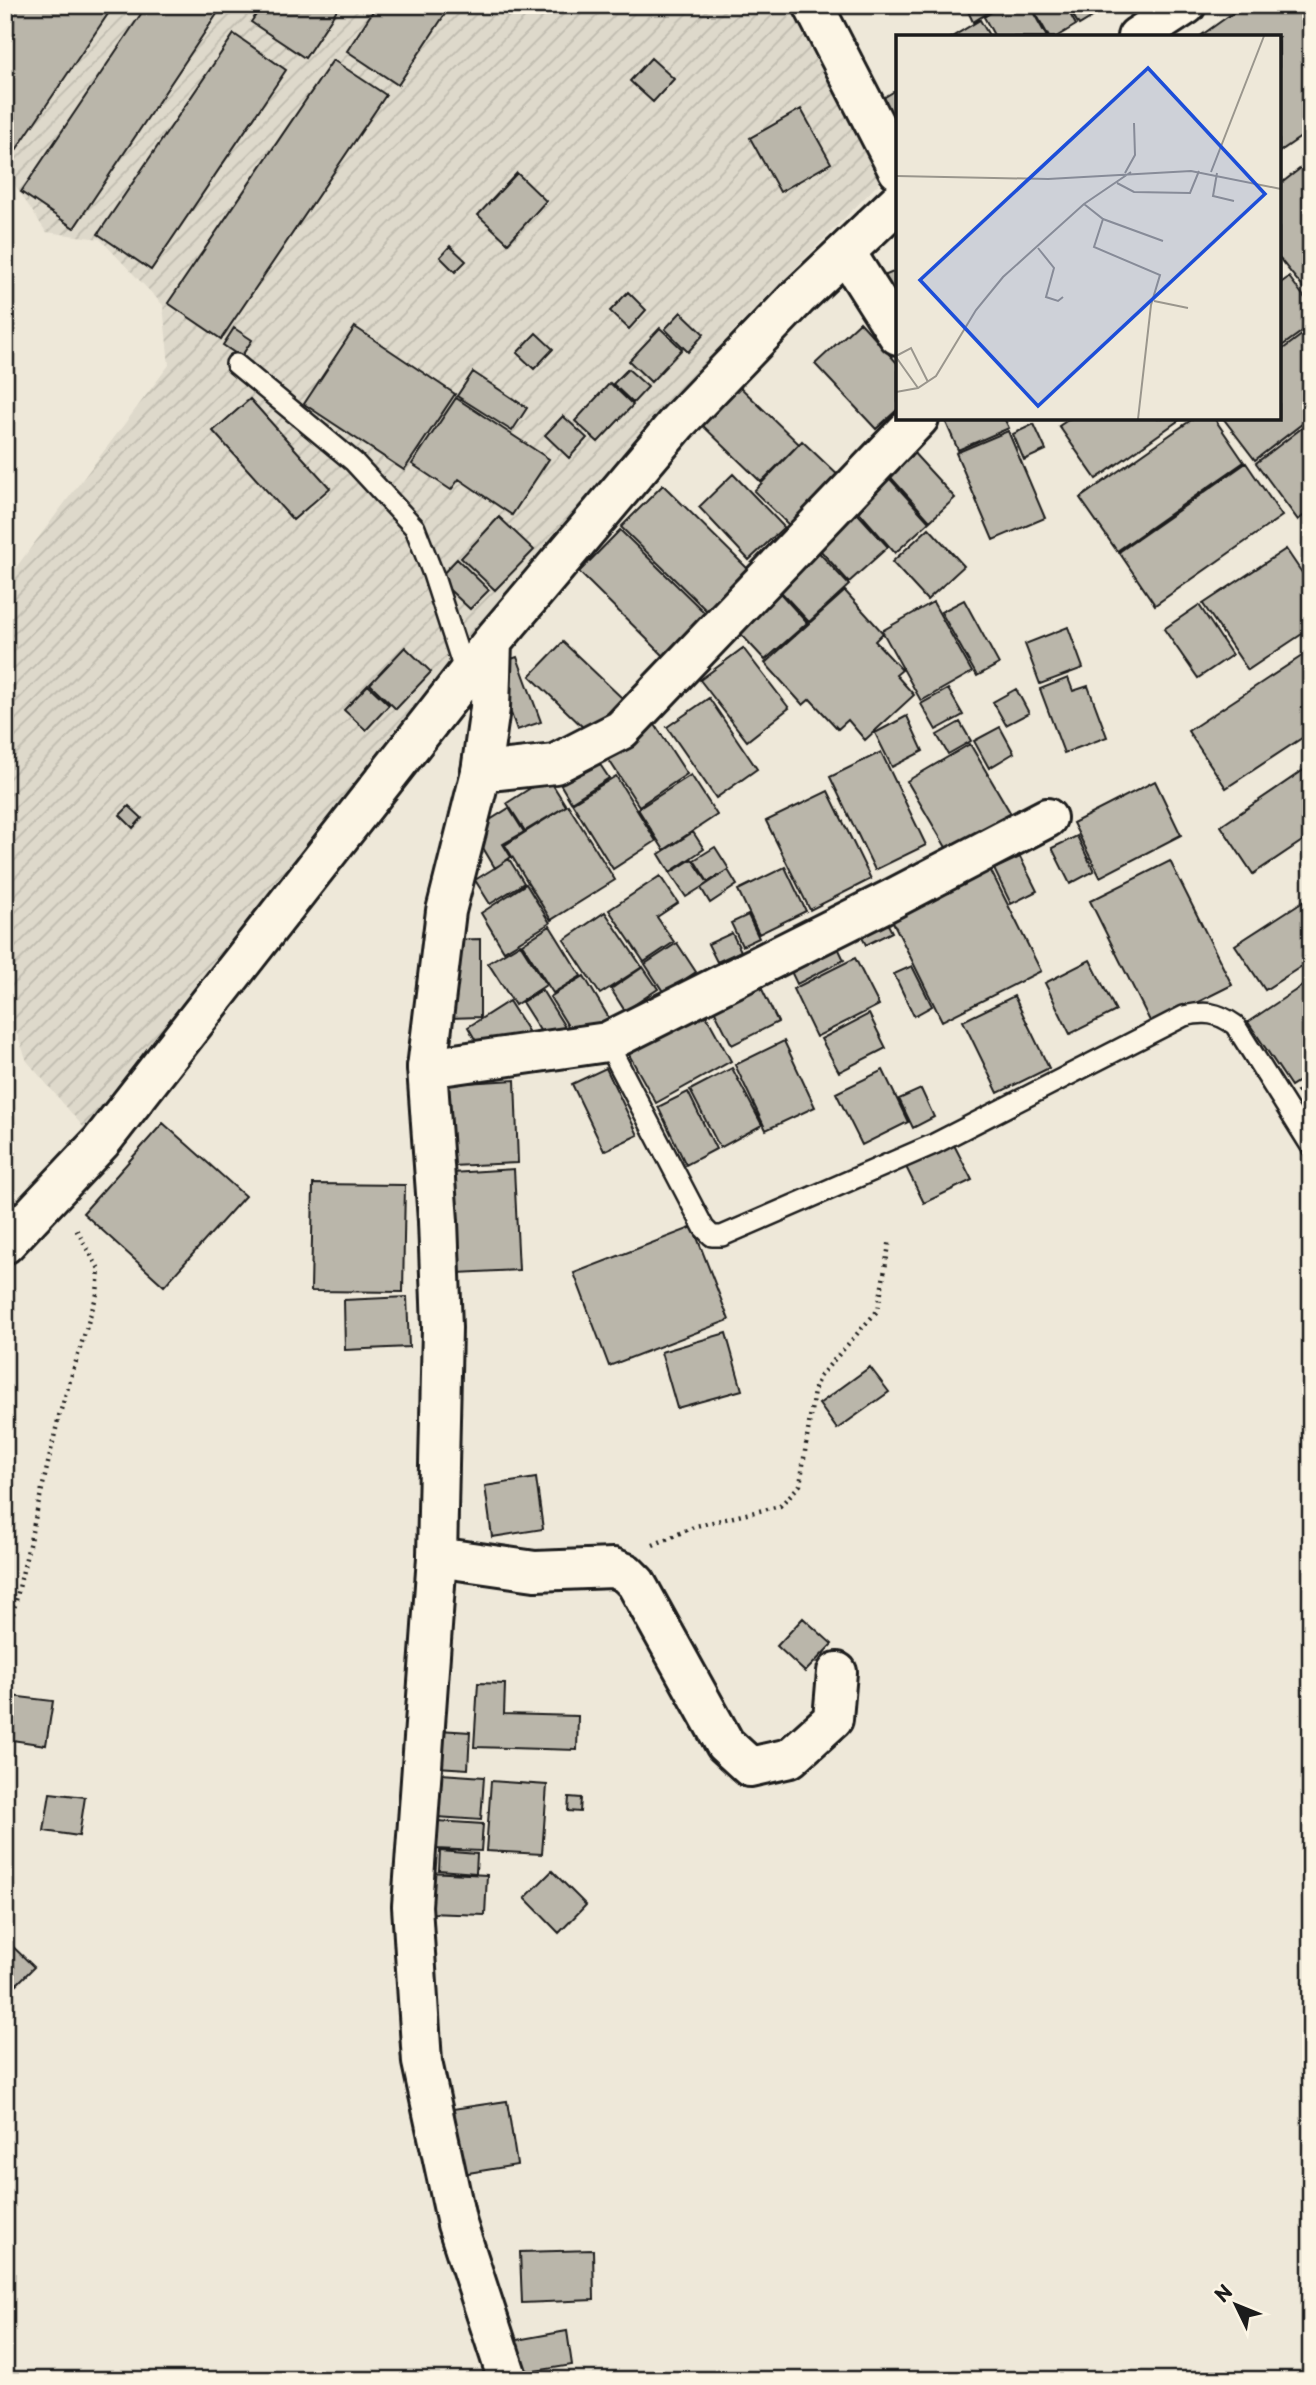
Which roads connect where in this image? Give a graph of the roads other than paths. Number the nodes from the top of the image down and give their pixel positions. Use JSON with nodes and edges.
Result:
{"nodes":[{"id":1,"x":813,"y":5,"type":"edge"},
{"id":2,"x":1186,"y":5,"type":"edge"},
{"id":3,"x":1140,"y":35,"type":"edge"},
{"id":4,"x":896,"y":166,"type":"edge"},
{"id":5,"x":896,"y":204,"type":"edge"},
{"id":6,"x":846,"y":253,"type":"junction"},
{"id":7,"x":896,"y":332,"type":"edge"},
{"id":8,"x":236,"y":364,"type":"dead end"},
{"id":9,"x":917,"y":420,"type":"edge"},
{"id":10,"x":492,"y":642,"type":"junction"},
{"id":11,"x":466,"y":676,"type":"junction"},
{"id":12,"x":481,"y":772,"type":"junction"},
{"id":13,"x":1047,"y":818,"type":"dead end"},
{"id":14,"x":607,"y":1042,"type":"junction"},
{"id":15,"x":427,"y":1068,"type":"junction"},
{"id":16,"x":1311,"y":1146,"type":"edge"},
{"id":17,"x":5,"y":1244,"type":"edge"},
{"id":18,"x":437,"y":1558,"type":"junction"},
{"id":19,"x":837,"y":1672,"type":"dead end"},
{"id":20,"x":508,"y":2380,"type":"edge"}],
"edges":[{"from":1,"to":4,"type":"street"},
{"from":2,"to":3,"type":"street"},
{"from":5,"to":6,"type":"street"},
{"from":6,"to":7,"type":"street"},
{"from":6,"to":10,"type":"street"},
{"from":8,"to":11,"type":"lane"},
{"from":9,"to":12,"type":"street"},
{"from":10,"to":11,"type":"street"},
{"from":10,"to":12,"type":"street"},
{"from":11,"to":17,"type":"street"},
{"from":12,"to":15,"type":"street"},
{"from":13,"to":14,"type":"street"},
{"from":14,"to":15,"type":"street"},
{"from":14,"to":16,"type":"lane"},
{"from":15,"to":18,"type":"street"},
{"from":18,"to":19,"type":"street"},
{"from":18,"to":20,"type":"street"}]}
